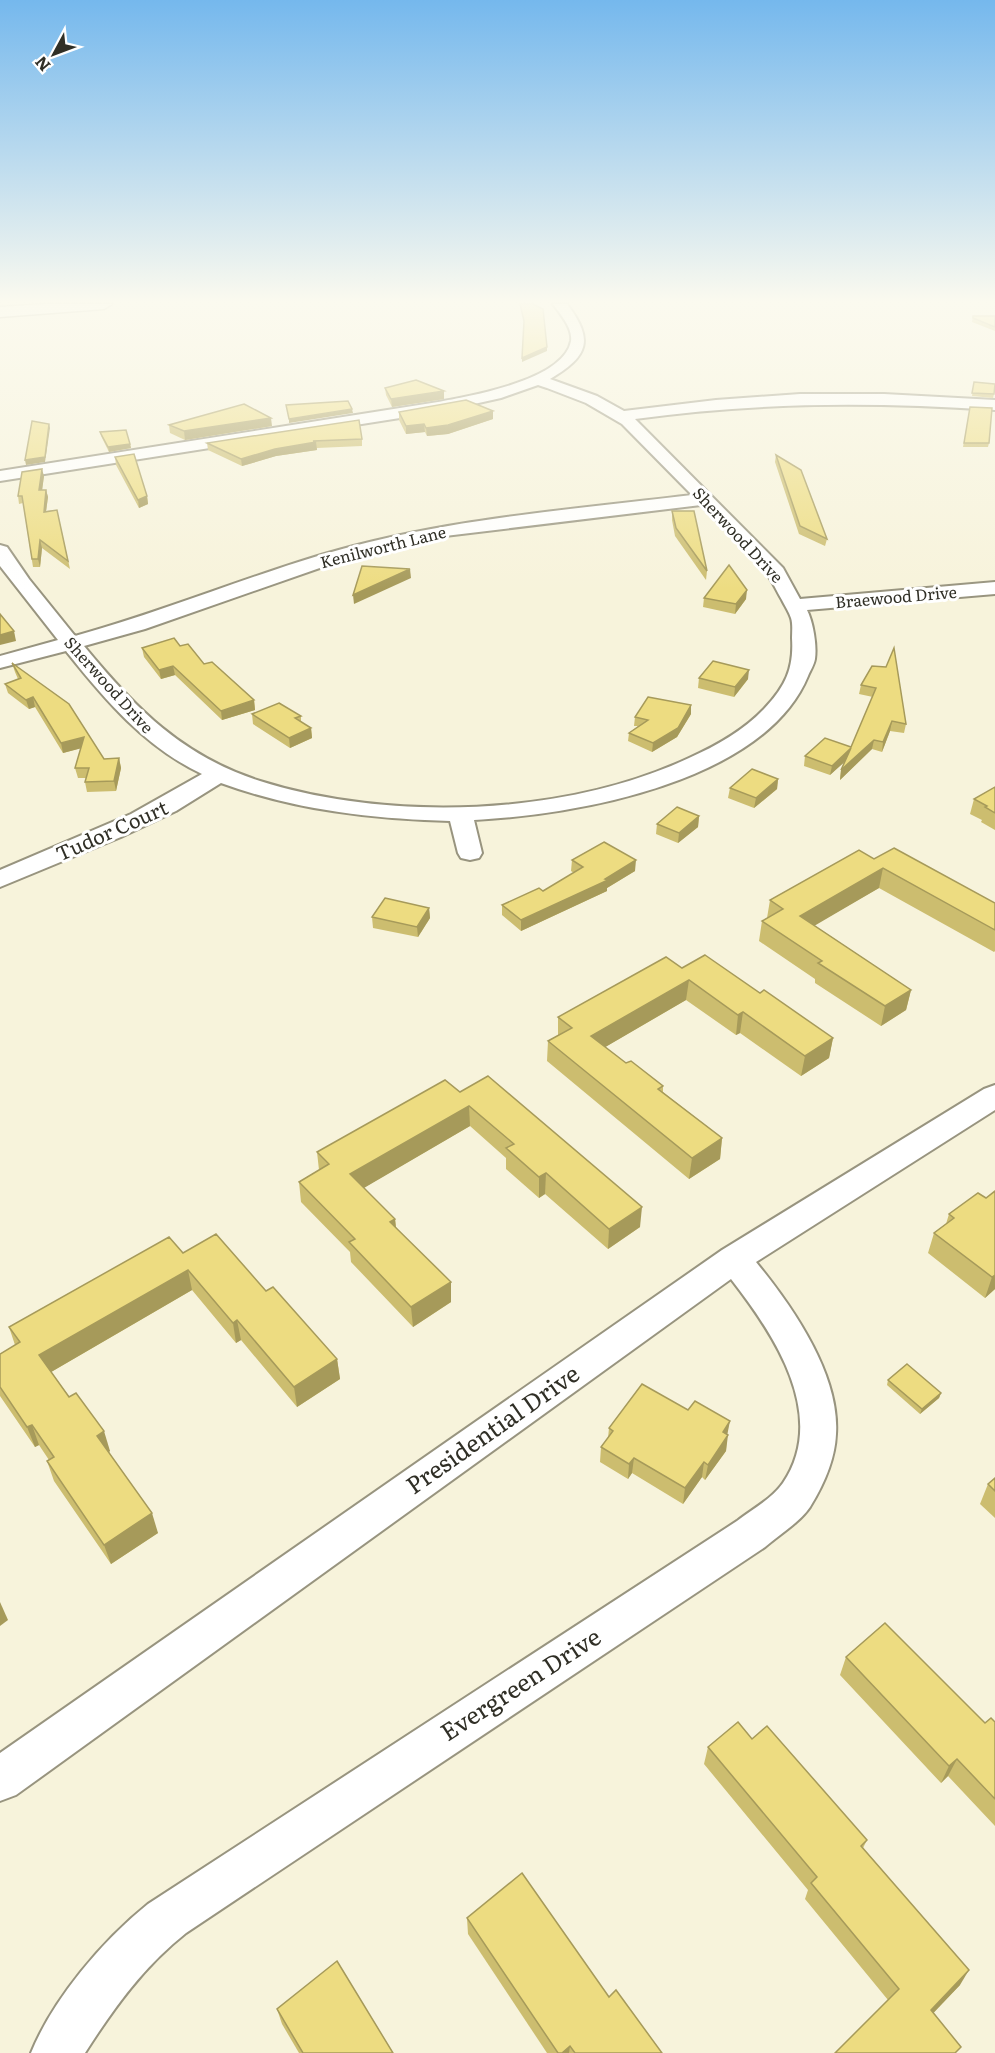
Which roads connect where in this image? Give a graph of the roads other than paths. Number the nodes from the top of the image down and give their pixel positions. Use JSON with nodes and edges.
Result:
{"nodes":[{"id":1,"x":470,"y":400,"type":"edge"},
{"id":2,"x":593,"y":400,"type":"edge"},
{"id":3,"x":794,"y":400,"type":"edge"},
{"id":4,"x":886,"y":400,"type":"edge"},
{"id":5,"x":995,"y":405,"type":"edge"},
{"id":6,"x":622,"y":416,"type":"junction"},
{"id":7,"x":0,"y":476,"type":"edge"},
{"id":8,"x":705,"y":499,"type":"junction"},
{"id":9,"x":0,"y":551,"type":"edge"},
{"id":10,"x":995,"y":588,"type":"edge"},
{"id":11,"x":796,"y":605,"type":"junction"},
{"id":12,"x":71,"y":644,"type":"junction"},
{"id":13,"x":0,"y":662,"type":"edge"},
{"id":14,"x":219,"y":774,"type":"junction"},
{"id":15,"x":460,"y":813,"type":"junction"},
{"id":16,"x":470,"y":853,"type":"dead end"},
{"id":17,"x":0,"y":879,"type":"edge"},
{"id":18,"x":995,"y":1096,"type":"edge"},
{"id":19,"x":734,"y":1259,"type":"junction"},
{"id":20,"x":0,"y":1779,"type":"edge"},
{"id":21,"x":56,"y":2053,"type":"edge"}],
"edges":[{"from":1,"to":7,"type":"street"},
{"from":2,"to":6,"type":"street","name":"Sherwood Drive"},
{"from":3,"to":6,"type":"street"},
{"from":4,"to":5,"type":"street"},
{"from":6,"to":8,"type":"street","name":"Sherwood Drive"},
{"from":8,"to":11,"type":"street","name":"Sherwood Drive"},
{"from":8,"to":12,"type":"street","name":"Kenilworth Lane"},
{"from":9,"to":12,"type":"street","name":"Sherwood Drive"},
{"from":10,"to":11,"type":"street","name":"Braewood Drive"},
{"from":11,"to":15,"type":"street","name":"Sherwood Drive"},
{"from":12,"to":13,"type":"street","name":"Kenilworth Lane"},
{"from":12,"to":14,"type":"street","name":"Sherwood Drive"},
{"from":14,"to":15,"type":"street","name":"Sherwood Drive"},
{"from":14,"to":17,"type":"street","name":"Tudor Court"},
{"from":15,"to":16,"type":"street"},
{"from":18,"to":19,"type":"street","name":"Presidential Drive"},
{"from":19,"to":20,"type":"street","name":"Presidential Drive"},
{"from":19,"to":21,"type":"street","name":"Evergreen Drive"}]}
